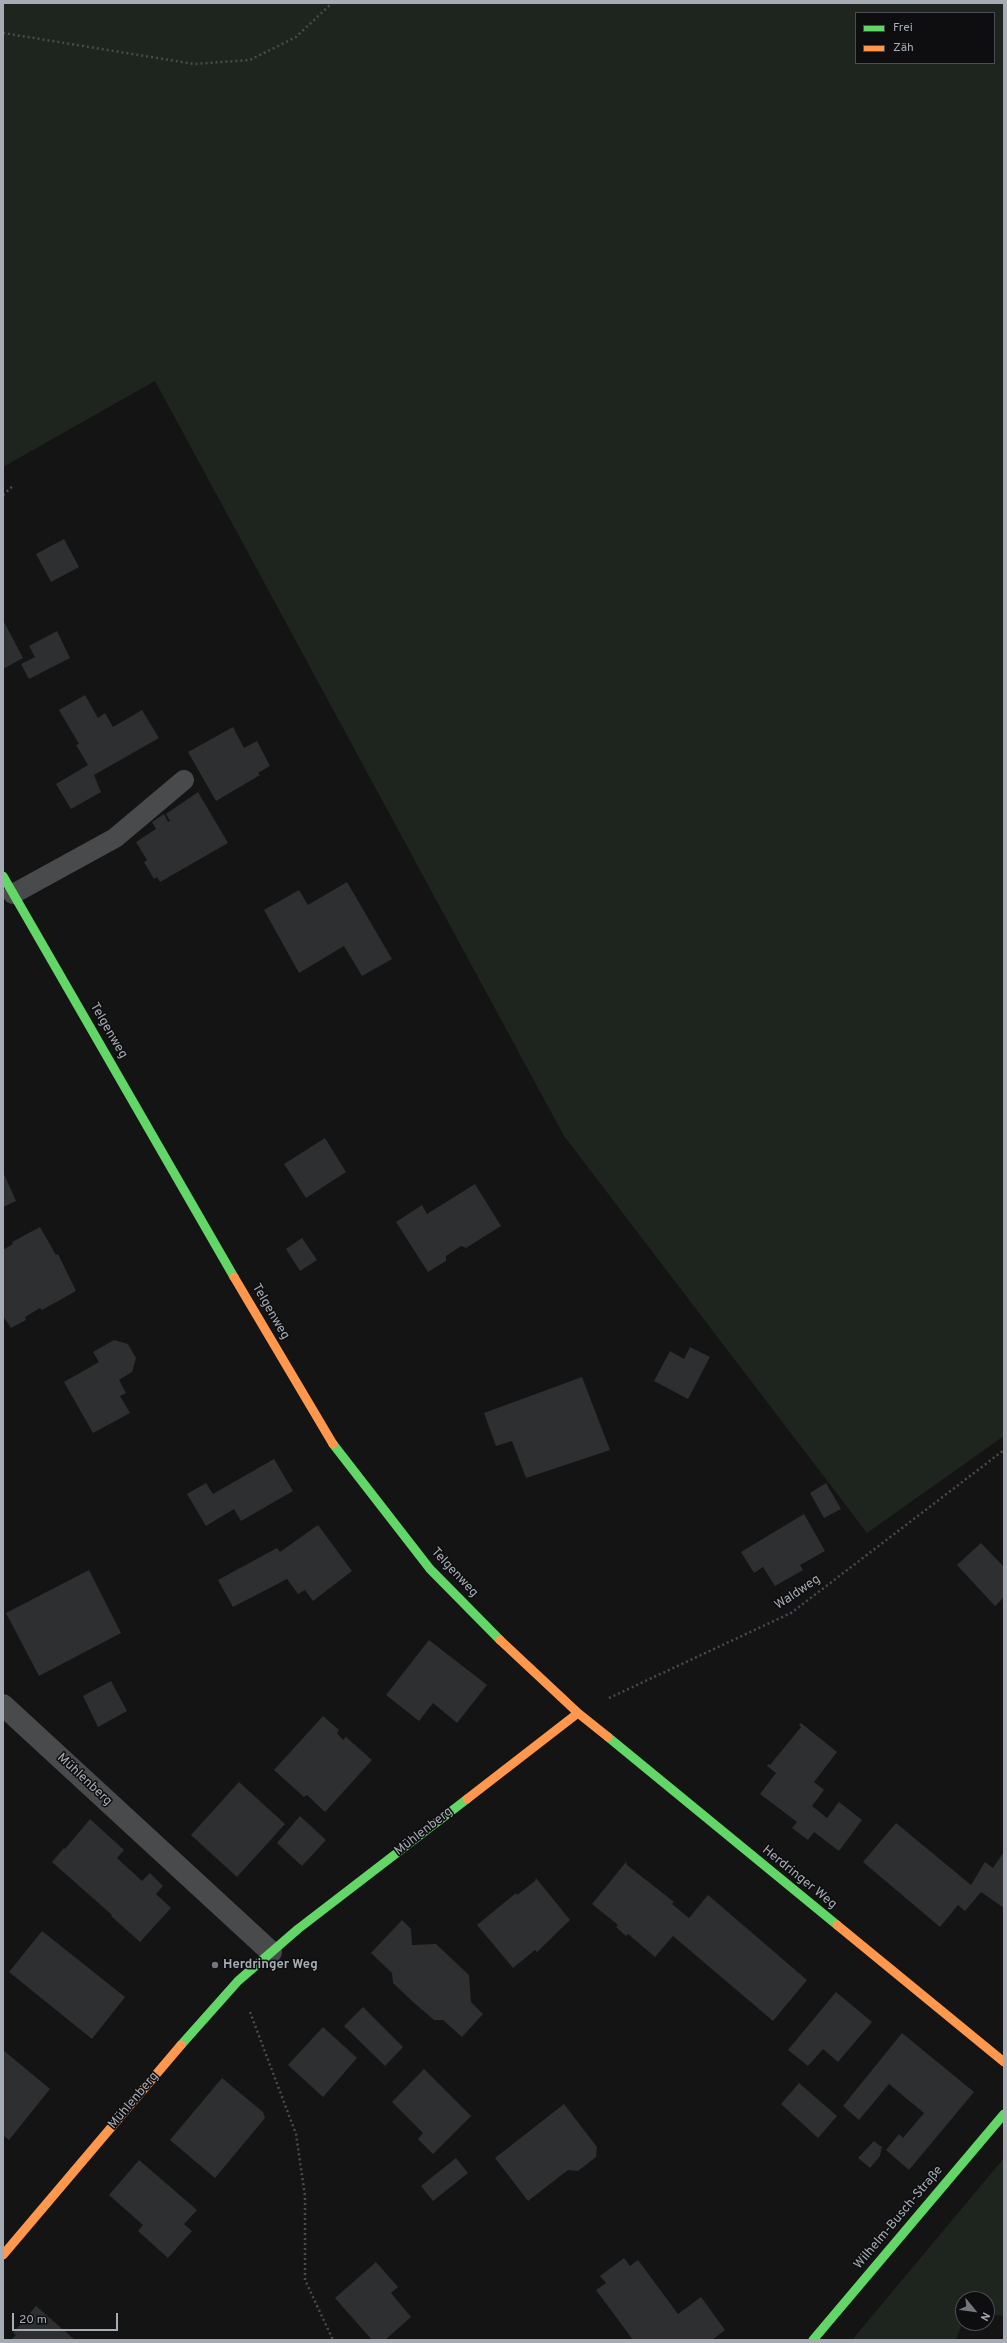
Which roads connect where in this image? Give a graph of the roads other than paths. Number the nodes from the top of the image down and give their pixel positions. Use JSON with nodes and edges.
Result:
{"nodes":[{"id":1,"x":184,"y":780,"type":"dead end"},
{"id":2,"x":3,"y":876,"type":"edge"},
{"id":3,"x":14,"y":894,"type":"junction"},
{"id":4,"x":3,"y":1705,"type":"edge"},
{"id":5,"x":578,"y":1713,"type":"junction"},
{"id":6,"x":271,"y":1952,"type":"junction"},
{"id":7,"x":1004,"y":2062,"type":"edge"},
{"id":8,"x":1004,"y":2114,"type":"edge"},
{"id":9,"x":3,"y":2255,"type":"edge"},
{"id":10,"x":813,"y":2340,"type":"edge"}],
"edges":[{"from":1,"to":3,"type":"lane"},
{"from":2,"to":3,"type":"main road","name":"Telgenweg"},
{"from":3,"to":5,"type":"main road","name":"Telgenweg"},
{"from":4,"to":6,"type":"street","name":"Mühlenberg"},
{"from":5,"to":6,"type":"main road","name":"Mühlenberg"},
{"from":5,"to":7,"type":"main road","name":"Herdringer Weg"},
{"from":6,"to":9,"type":"main road","name":"Mühlenberg"},
{"from":8,"to":10,"type":"main road","name":"Wilhelm-Busch-Straße"}]}
